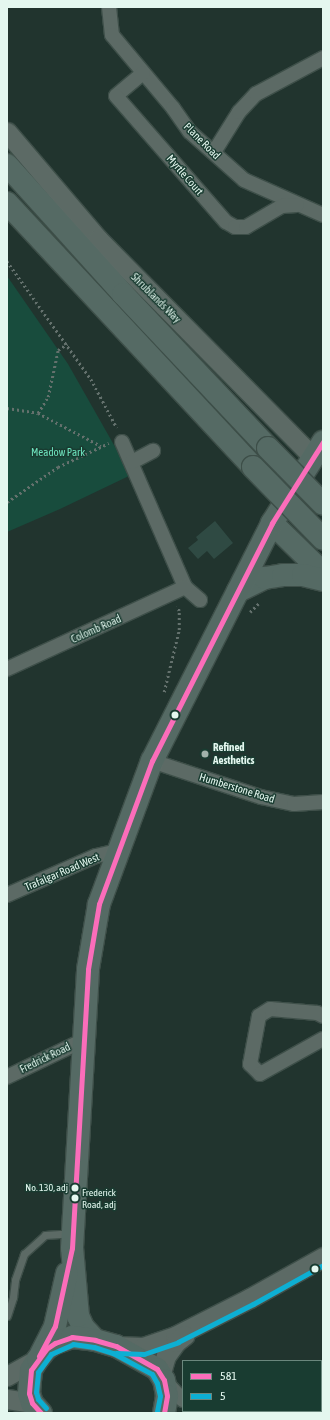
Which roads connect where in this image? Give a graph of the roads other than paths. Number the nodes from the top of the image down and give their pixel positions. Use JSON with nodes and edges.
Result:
{"nodes":[{"id":1,"x":109,"y":7,"type":"edge"},
{"id":2,"x":323,"y":58,"type":"edge"},
{"id":3,"x":142,"y":73,"type":"junction"},
{"id":4,"x":7,"y":132,"type":"edge"},
{"id":5,"x":214,"y":152,"type":"junction"},
{"id":6,"x":7,"y":165,"type":"edge"},
{"id":7,"x":7,"y":203,"type":"edge"},
{"id":8,"x":297,"y":205,"type":"junction"},
{"id":9,"x":323,"y":215,"type":"edge"},
{"id":10,"x":122,"y":442,"type":"road end"},
{"id":11,"x":153,"y":451,"type":"dead end"},
{"id":12,"x":320,"y":456,"type":"edge"},
{"id":13,"x":132,"y":462,"type":"junction"},
{"id":14,"x":323,"y":504,"type":"edge"},
{"id":15,"x":272,"y":523,"type":"junction"},
{"id":16,"x":323,"y":539,"type":"edge"},
{"id":17,"x":323,"y":573,"type":"edge"},
{"id":18,"x":323,"y":580,"type":"edge"},
{"id":19,"x":185,"y":587,"type":"junction"},
{"id":20,"x":238,"y":591,"type":"junction"},
{"id":21,"x":200,"y":600,"type":"dead end"},
{"id":22,"x":7,"y":669,"type":"edge"},
{"id":23,"x":152,"y":760,"type":"junction"},
{"id":24,"x":323,"y":802,"type":"edge"},
{"id":25,"x":118,"y":851,"type":"junction"},
{"id":26,"x":7,"y":895,"type":"edge"},
{"id":27,"x":323,"y":1016,"type":"edge"},
{"id":28,"x":323,"y":1039,"type":"edge"},
{"id":29,"x":84,"y":1040,"type":"junction"},
{"id":30,"x":7,"y":1077,"type":"edge"},
{"id":31,"x":73,"y":1241,"type":"junction"},
{"id":32,"x":323,"y":1257,"type":"edge"},
{"id":33,"x":7,"y":1316,"type":"edge"},
{"id":34,"x":201,"y":1324,"type":"junction"},
{"id":35,"x":95,"y":1340,"type":"junction"},
{"id":36,"x":116,"y":1346,"type":"junction"},
{"id":37,"x":38,"y":1358,"type":"junction"},
{"id":38,"x":7,"y":1376,"type":"edge"},
{"id":39,"x":163,"y":1376,"type":"junction"},
{"id":40,"x":7,"y":1399,"type":"edge"},
{"id":41,"x":182,"y":1399,"type":"edge"},
{"id":42,"x":33,"y":1408,"type":"edge"},
{"id":43,"x":164,"y":1413,"type":"edge"}],
"edges":[{"from":1,"to":3,"type":"street","name":"Plane Road"},
{"from":2,"to":5,"type":"street"},
{"from":3,"to":5,"type":"street","name":"Plane Road"},
{"from":3,"to":8,"type":"street","name":"Myrtle Court"},
{"from":4,"to":12,"type":"street","name":"Shrublands Way"},
{"from":5,"to":8,"type":"street","name":"Plane Road"},
{"from":6,"to":14,"type":"highway","bridge":true},
{"from":7,"to":16,"type":"highway","bridge":true},
{"from":8,"to":9,"type":"street","name":"Plane Road"},
{"from":10,"to":13,"type":"street"},
{"from":11,"to":13,"type":"street"},
{"from":12,"to":15,"type":"highway"},
{"from":13,"to":19,"type":"street"},
{"from":15,"to":17,"type":"highway"},
{"from":15,"to":20,"type":"highway"},
{"from":18,"to":20,"type":"highway"},
{"from":19,"to":21,"type":"street"},
{"from":19,"to":22,"type":"street","name":"Colomb Road"},
{"from":20,"to":23,"type":"highway"},
{"from":23,"to":24,"type":"street","name":"Humberstone Road"},
{"from":23,"to":25,"type":"highway"},
{"from":25,"to":26,"type":"street","name":"Trafalgar Road West"},
{"from":25,"to":29,"type":"highway"},
{"from":27,"to":28,"type":"street"},
{"from":29,"to":30,"type":"street","name":"Fredrick Road"},
{"from":29,"to":31,"type":"highway"},
{"from":31,"to":33,"type":"lane"},
{"from":31,"to":35,"type":"highway"},
{"from":31,"to":37,"type":"highway"},
{"from":32,"to":34,"type":"street"},
{"from":34,"to":36,"type":"street"},
{"from":34,"to":39,"type":"street"},
{"from":35,"to":36,"type":"highway"},
{"from":35,"to":37,"type":"highway"},
{"from":36,"to":39,"type":"highway"},
{"from":37,"to":38,"type":"street"},
{"from":37,"to":42,"type":"highway"},
{"from":39,"to":41,"type":"street"},
{"from":39,"to":43,"type":"highway"},
{"from":40,"to":42,"type":"street"}]}
